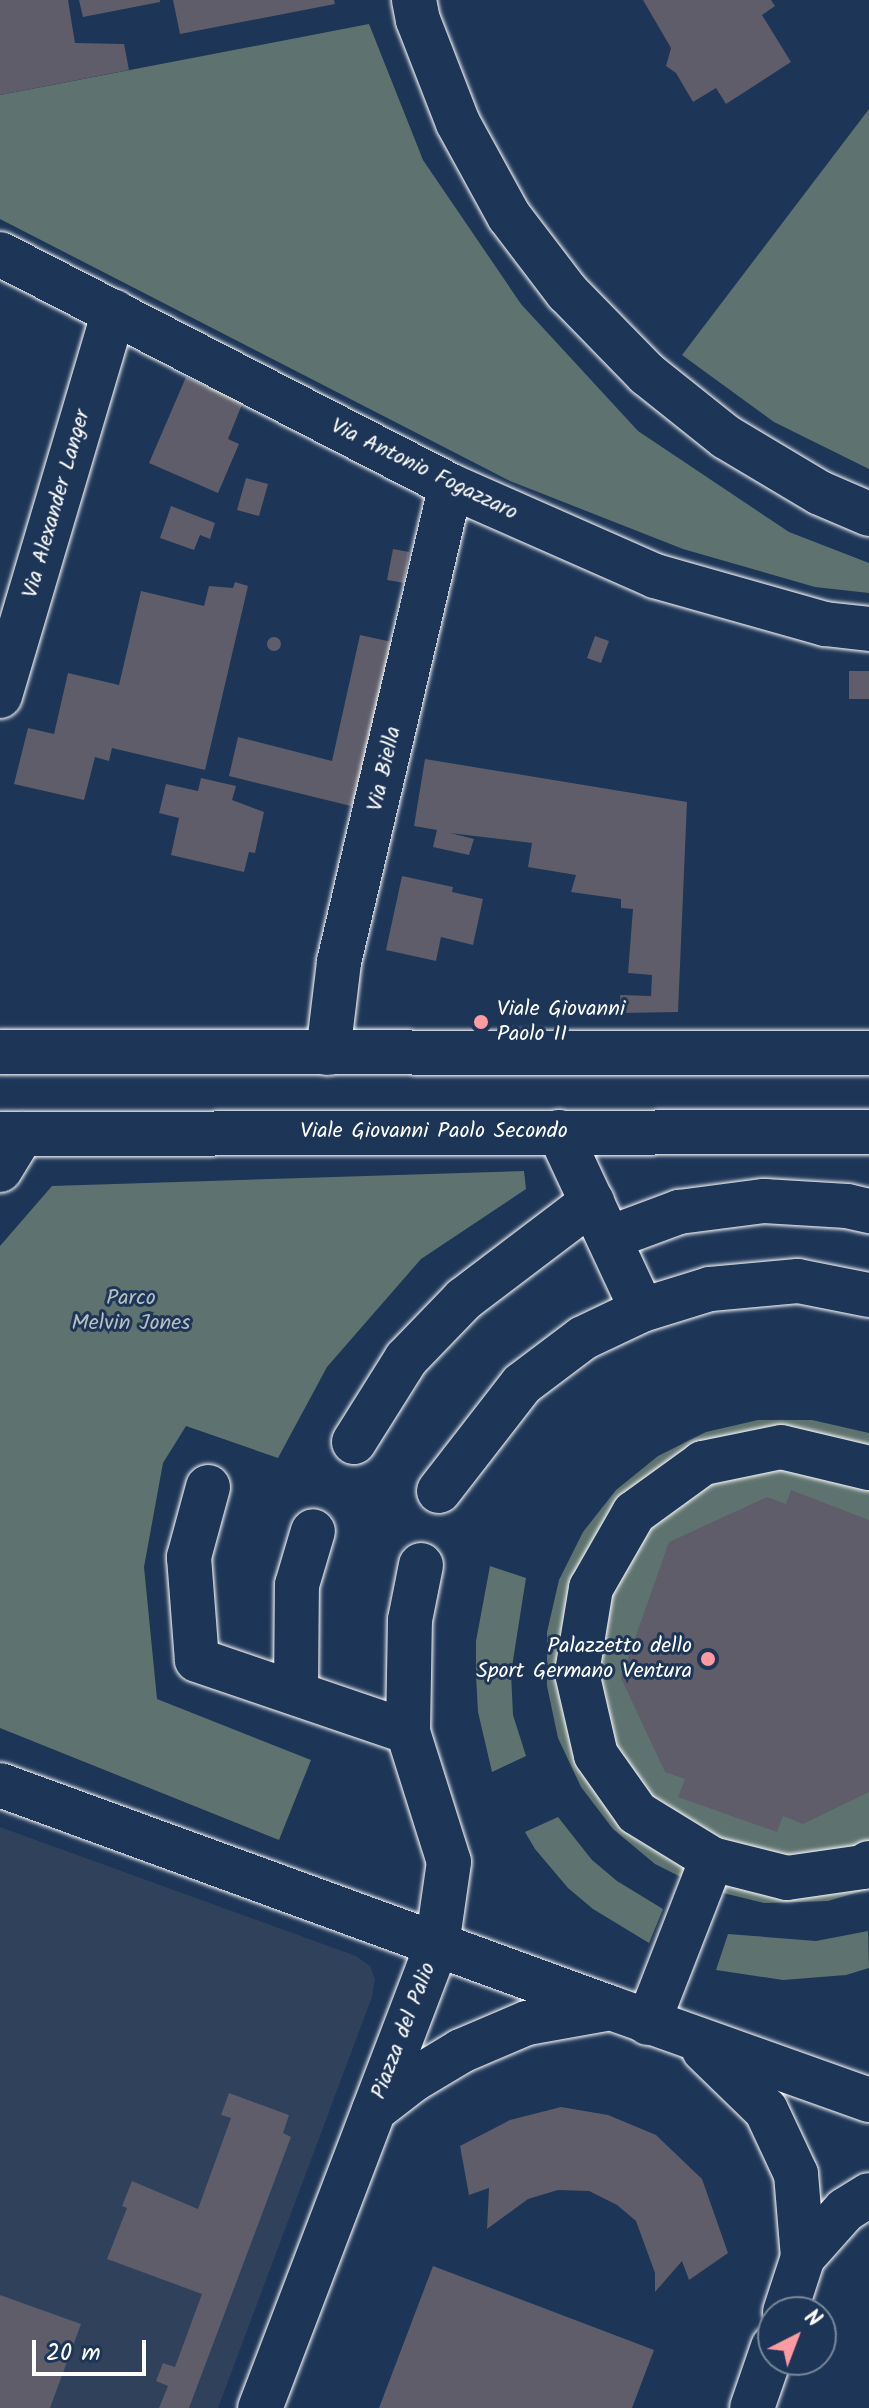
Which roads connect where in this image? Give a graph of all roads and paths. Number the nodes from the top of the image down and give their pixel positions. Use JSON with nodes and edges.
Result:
{"nodes":[{"id":1,"x":414,"y":0,"type":"edge"},
{"id":2,"x":0,"y":254,"type":"edge"},
{"id":3,"x":114,"y":312,"type":"junction"},
{"id":4,"x":451,"y":486,"type":"junction"},
{"id":5,"x":869,"y":514,"type":"edge"},
{"id":6,"x":869,"y":629,"type":"edge"},
{"id":7,"x":0,"y":696,"type":"edge"},
{"id":8,"x":0,"y":1052,"type":"edge"},
{"id":9,"x":328,"y":1053,"type":"junction"},
{"id":10,"x":869,"y":1053,"type":"edge"},
{"id":11,"x":559,"y":1132,"type":"junction"},
{"id":12,"x":869,"y":1132,"type":"edge"},
{"id":13,"x":7,"y":1146,"type":"edge"},
{"id":14,"x":869,"y":1211,"type":"edge"},
{"id":15,"x":601,"y":1220,"type":"junction"},
{"id":16,"x":869,"y":1295,"type":"edge"},
{"id":17,"x":642,"y":1310,"type":"junction"},
{"id":18,"x":354,"y":1442,"type":"dead end"},
{"id":19,"x":869,"y":1468,"type":"edge"},
{"id":20,"x":208,"y":1487,"type":"dead end"},
{"id":21,"x":439,"y":1491,"type":"dead end"},
{"id":22,"x":313,"y":1531,"type":"dead end"},
{"id":23,"x":421,"y":1565,"type":"dead end"},
{"id":24,"x":296,"y":1692,"type":"junction"},
{"id":25,"x":408,"y":1732,"type":"junction"},
{"id":26,"x":0,"y":1785,"type":"edge"},
{"id":27,"x":712,"y":1859,"type":"junction"},
{"id":28,"x":869,"y":1863,"type":"edge"},
{"id":29,"x":437,"y":1945,"type":"junction"},
{"id":30,"x":629,"y":2015,"type":"junction"},
{"id":31,"x":694,"y":2040,"type":"junction"},
{"id":32,"x":869,"y":2100,"type":"edge"},
{"id":33,"x":374,"y":2110,"type":"junction"},
{"id":34,"x":869,"y":2195,"type":"edge"},
{"id":35,"x":803,"y":2257,"type":"junction"},
{"id":36,"x":790,"y":2296,"type":"edge"},
{"id":37,"x":763,"y":2376,"type":"edge"},
{"id":38,"x":260,"y":2408,"type":"edge"},
{"id":39,"x":752,"y":2408,"type":"edge"}],
"edges":[{"from":1,"to":5,"type":"street"},
{"from":2,"to":3,"type":"street","name":"Via Antonio Fogazzaro"},
{"from":3,"to":4,"type":"street","name":"Via Antonio Fogazzaro"},
{"from":3,"to":7,"type":"street","name":"Via Alexander Langer"},
{"from":4,"to":6,"type":"street","name":"Via Antonio Fogazzaro"},
{"from":4,"to":9,"type":"street","name":"Via Biella"},
{"from":8,"to":9,"type":"street"},
{"from":9,"to":10,"type":"street"},
{"from":11,"to":12,"type":"street","name":"Viale Giovanni Paolo Secondo"},
{"from":11,"to":13,"type":"street","name":"Viale Giovanni Paolo Secondo"},
{"from":11,"to":15,"type":"street"},
{"from":14,"to":15,"type":"street"},
{"from":15,"to":17,"type":"street"},
{"from":15,"to":18,"type":"street"},
{"from":16,"to":17,"type":"street"},
{"from":17,"to":21,"type":"street"},
{"from":19,"to":27,"type":"street"},
{"from":20,"to":24,"type":"street"},
{"from":22,"to":24,"type":"street"},
{"from":23,"to":25,"type":"street"},
{"from":24,"to":25,"type":"street"},
{"from":25,"to":29,"type":"street"},
{"from":26,"to":29,"type":"street"},
{"from":27,"to":28,"type":"street"},
{"from":27,"to":30,"type":"street"},
{"from":29,"to":30,"type":"street","name":"Piazza del Palio"},
{"from":29,"to":33,"type":"street","name":"Piazza del Palio"},
{"from":30,"to":31,"type":"street","name":"Piazza del Palio"},
{"from":30,"to":33,"type":"street","name":"Piazza del Palio"},
{"from":31,"to":32,"type":"street","name":"Piazza del Palio"},
{"from":31,"to":35,"type":"street","name":"Piazza del Palio"},
{"from":33,"to":38,"type":"street","name":"Piazza del Palio"},
{"from":34,"to":35,"type":"street"},
{"from":35,"to":36,"type":"street","name":"Piazza del Palio"},
{"from":37,"to":39,"type":"street"}]}
